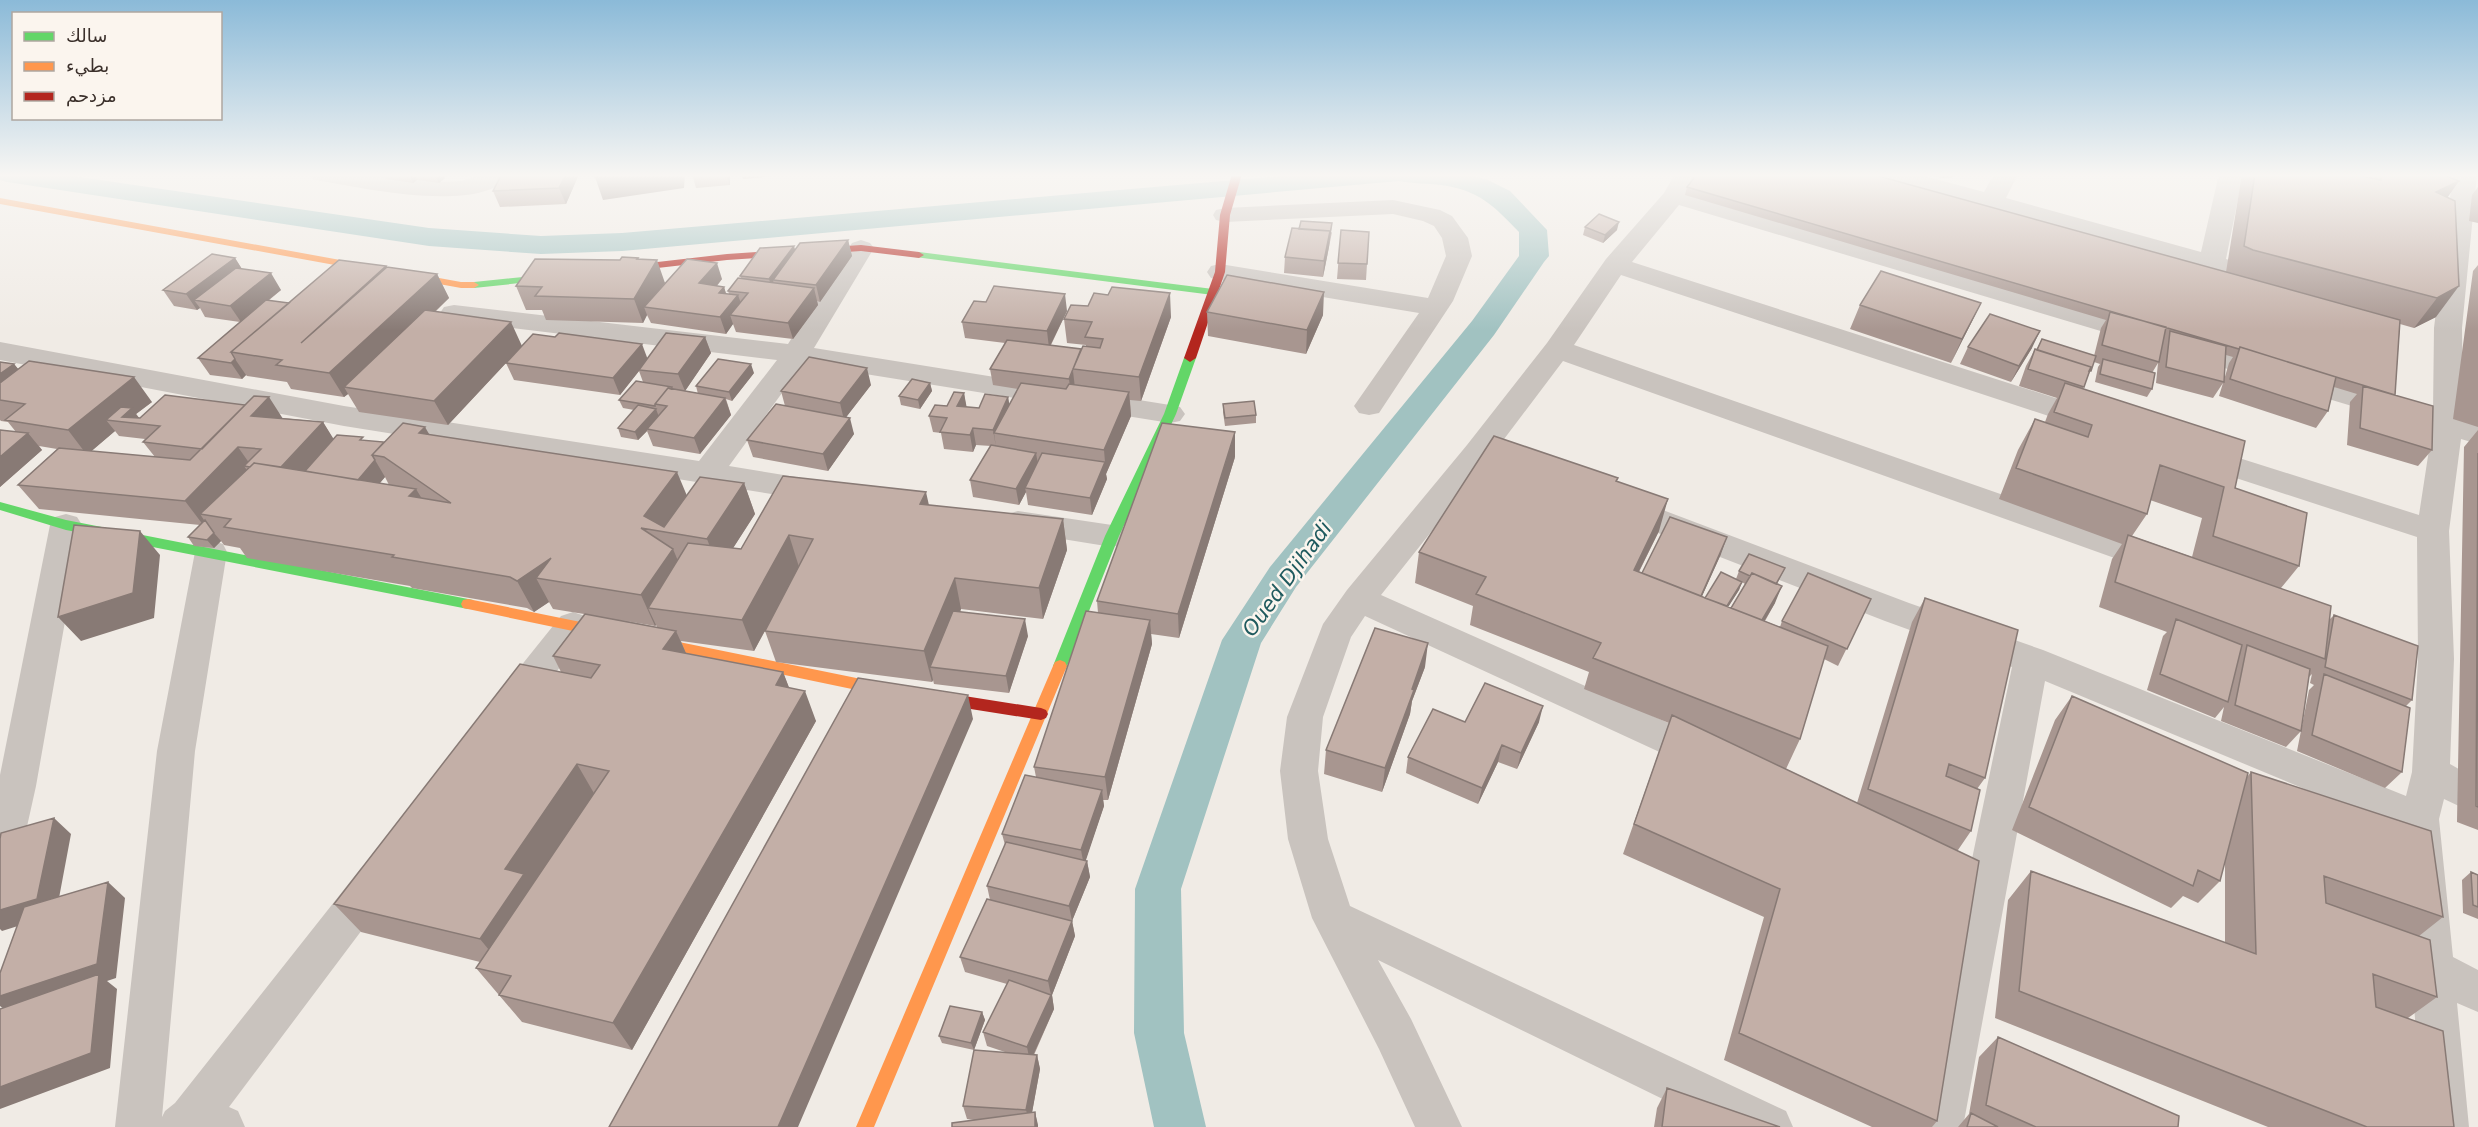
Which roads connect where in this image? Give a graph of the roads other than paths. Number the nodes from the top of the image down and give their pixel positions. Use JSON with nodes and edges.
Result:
{"nodes":[{"id":1,"x":138,"y":227,"type":"edge"},
{"id":2,"x":1224,"y":227,"type":"edge"},
{"id":3,"x":1447,"y":227,"type":"edge"},
{"id":4,"x":1647,"y":227,"type":"edge"},
{"id":5,"x":1814,"y":227,"type":"edge"},
{"id":6,"x":2080,"y":227,"type":"edge"},
{"id":7,"x":2220,"y":227,"type":"edge"},
{"id":8,"x":2455,"y":227,"type":"edge"},
{"id":9,"x":861,"y":248,"type":"junction"},
{"id":10,"x":2212,"y":263,"type":"junction"},
{"id":11,"x":1615,"y":265,"type":"junction"},
{"id":12,"x":601,"y":272,"type":"edge"},
{"id":13,"x":578,"y":274,"type":"edge"},
{"id":14,"x":1217,"y":282,"type":"junction"},
{"id":15,"x":485,"y":285,"type":"junction"},
{"id":16,"x":2291,"y":285,"type":"edge"},
{"id":17,"x":1434,"y":307,"type":"junction"},
{"id":18,"x":1557,"y":349,"type":"junction"},
{"id":19,"x":0,"y":351,"type":"edge"},
{"id":20,"x":796,"y":354,"type":"junction"},
{"id":21,"x":370,"y":392,"type":"edge"},
{"id":22,"x":1369,"y":406,"type":"dead end"},
{"id":23,"x":1170,"y":414,"type":"junction"},
{"id":24,"x":344,"y":416,"type":"junction"},
{"id":25,"x":2115,"y":428,"type":"edge"},
{"id":26,"x":2463,"y":430,"type":"edge"},
{"id":27,"x":2172,"y":446,"type":"edge"},
{"id":28,"x":1478,"y":452,"type":"junction"},
{"id":29,"x":1511,"y":465,"type":"edge"},
{"id":30,"x":707,"y":473,"type":"junction"},
{"id":31,"x":1589,"y":494,"type":"edge"},
{"id":32,"x":846,"y":495,"type":"edge"},
{"id":33,"x":0,"y":506,"type":"edge"},
{"id":34,"x":996,"y":518,"type":"edge"},
{"id":35,"x":66,"y":525,"type":"junction"},
{"id":36,"x":2433,"y":531,"type":"junction"},
{"id":37,"x":1112,"y":536,"type":"junction"},
{"id":38,"x":211,"y":552,"type":"junction"},
{"id":39,"x":2188,"y":572,"type":"edge"},
{"id":40,"x":1359,"y":599,"type":"junction"},
{"id":41,"x":573,"y":625,"type":"junction"},
{"id":42,"x":2402,"y":647,"type":"edge"},
{"id":43,"x":2436,"y":659,"type":"junction"},
{"id":44,"x":2031,"y":660,"type":"junction"},
{"id":45,"x":1041,"y":714,"type":"junction"},
{"id":46,"x":493,"y":727,"type":"edge"},
{"id":47,"x":1733,"y":769,"type":"edge"},
{"id":48,"x":2431,"y":772,"type":"junction"},
{"id":49,"x":2478,"y":799,"type":"edge"},
{"id":50,"x":2420,"y":819,"type":"junction"},
{"id":51,"x":1902,"y":846,"type":"edge"},
{"id":52,"x":400,"y":849,"type":"edge"},
{"id":53,"x":0,"y":858,"type":"edge"},
{"id":54,"x":1986,"y":885,"type":"junction"},
{"id":55,"x":1334,"y":918,"type":"junction"},
{"id":56,"x":2433,"y":968,"type":"junction"},
{"id":57,"x":2478,"y":992,"type":"edge"},
{"id":58,"x":198,"y":1124,"type":"edge"},
{"id":59,"x":138,"y":1127,"type":"edge"},
{"id":60,"x":866,"y":1127,"type":"edge"},
{"id":61,"x":1439,"y":1127,"type":"edge"},
{"id":62,"x":1770,"y":1127,"type":"edge"},
{"id":63,"x":1940,"y":1127,"type":"edge"},
{"id":64,"x":2446,"y":1127,"type":"edge"}],
"edges":[{"from":1,"to":15,"type":"street"},
{"from":2,"to":14,"type":"street"},
{"from":3,"to":17,"type":"street"},
{"from":4,"to":11,"type":"street"},
{"from":5,"to":26,"type":"street"},
{"from":6,"to":10,"type":"street"},
{"from":7,"to":10,"type":"street"},
{"from":8,"to":26,"type":"street"},
{"from":9,"to":12,"type":"street"},
{"from":9,"to":14,"type":"street"},
{"from":9,"to":20,"type":"street"},
{"from":10,"to":16,"type":"street"},
{"from":11,"to":18,"type":"street"},
{"from":11,"to":25,"type":"street"},
{"from":13,"to":15,"type":"street"},
{"from":14,"to":17,"type":"street"},
{"from":14,"to":23,"type":"street"},
{"from":15,"to":20,"type":"street"},
{"from":17,"to":22,"type":"street"},
{"from":18,"to":28,"type":"street"},
{"from":18,"to":39,"type":"street"},
{"from":19,"to":24,"type":"street"},
{"from":20,"to":23,"type":"street"},
{"from":20,"to":30,"type":"street"},
{"from":21,"to":24,"type":"street"},
{"from":23,"to":37,"type":"street"},
{"from":24,"to":30,"type":"street"},
{"from":26,"to":36,"type":"street"},
{"from":27,"to":36,"type":"street"},
{"from":28,"to":29,"type":"street"},
{"from":28,"to":40,"type":"street"},
{"from":30,"to":32,"type":"street"},
{"from":31,"to":44,"type":"street"},
{"from":33,"to":35,"type":"street"},
{"from":34,"to":37,"type":"street"},
{"from":35,"to":38,"type":"street"},
{"from":35,"to":53,"type":"street"},
{"from":36,"to":43,"type":"street"},
{"from":37,"to":45,"type":"street"},
{"from":38,"to":41,"type":"street"},
{"from":38,"to":59,"type":"street"},
{"from":40,"to":47,"type":"street"},
{"from":40,"to":55,"type":"street"},
{"from":41,"to":45,"type":"street"},
{"from":41,"to":46,"type":"street"},
{"from":42,"to":43,"type":"street"},
{"from":43,"to":48,"type":"street"},
{"from":44,"to":50,"type":"street"},
{"from":44,"to":54,"type":"street"},
{"from":45,"to":60,"type":"street"},
{"from":48,"to":49,"type":"street"},
{"from":48,"to":50,"type":"street"},
{"from":50,"to":56,"type":"street"},
{"from":51,"to":54,"type":"street"},
{"from":52,"to":58,"type":"street"},
{"from":54,"to":63,"type":"street"},
{"from":55,"to":61,"type":"street"},
{"from":55,"to":62,"type":"street"},
{"from":56,"to":57,"type":"street"},
{"from":56,"to":64,"type":"street"}]}
